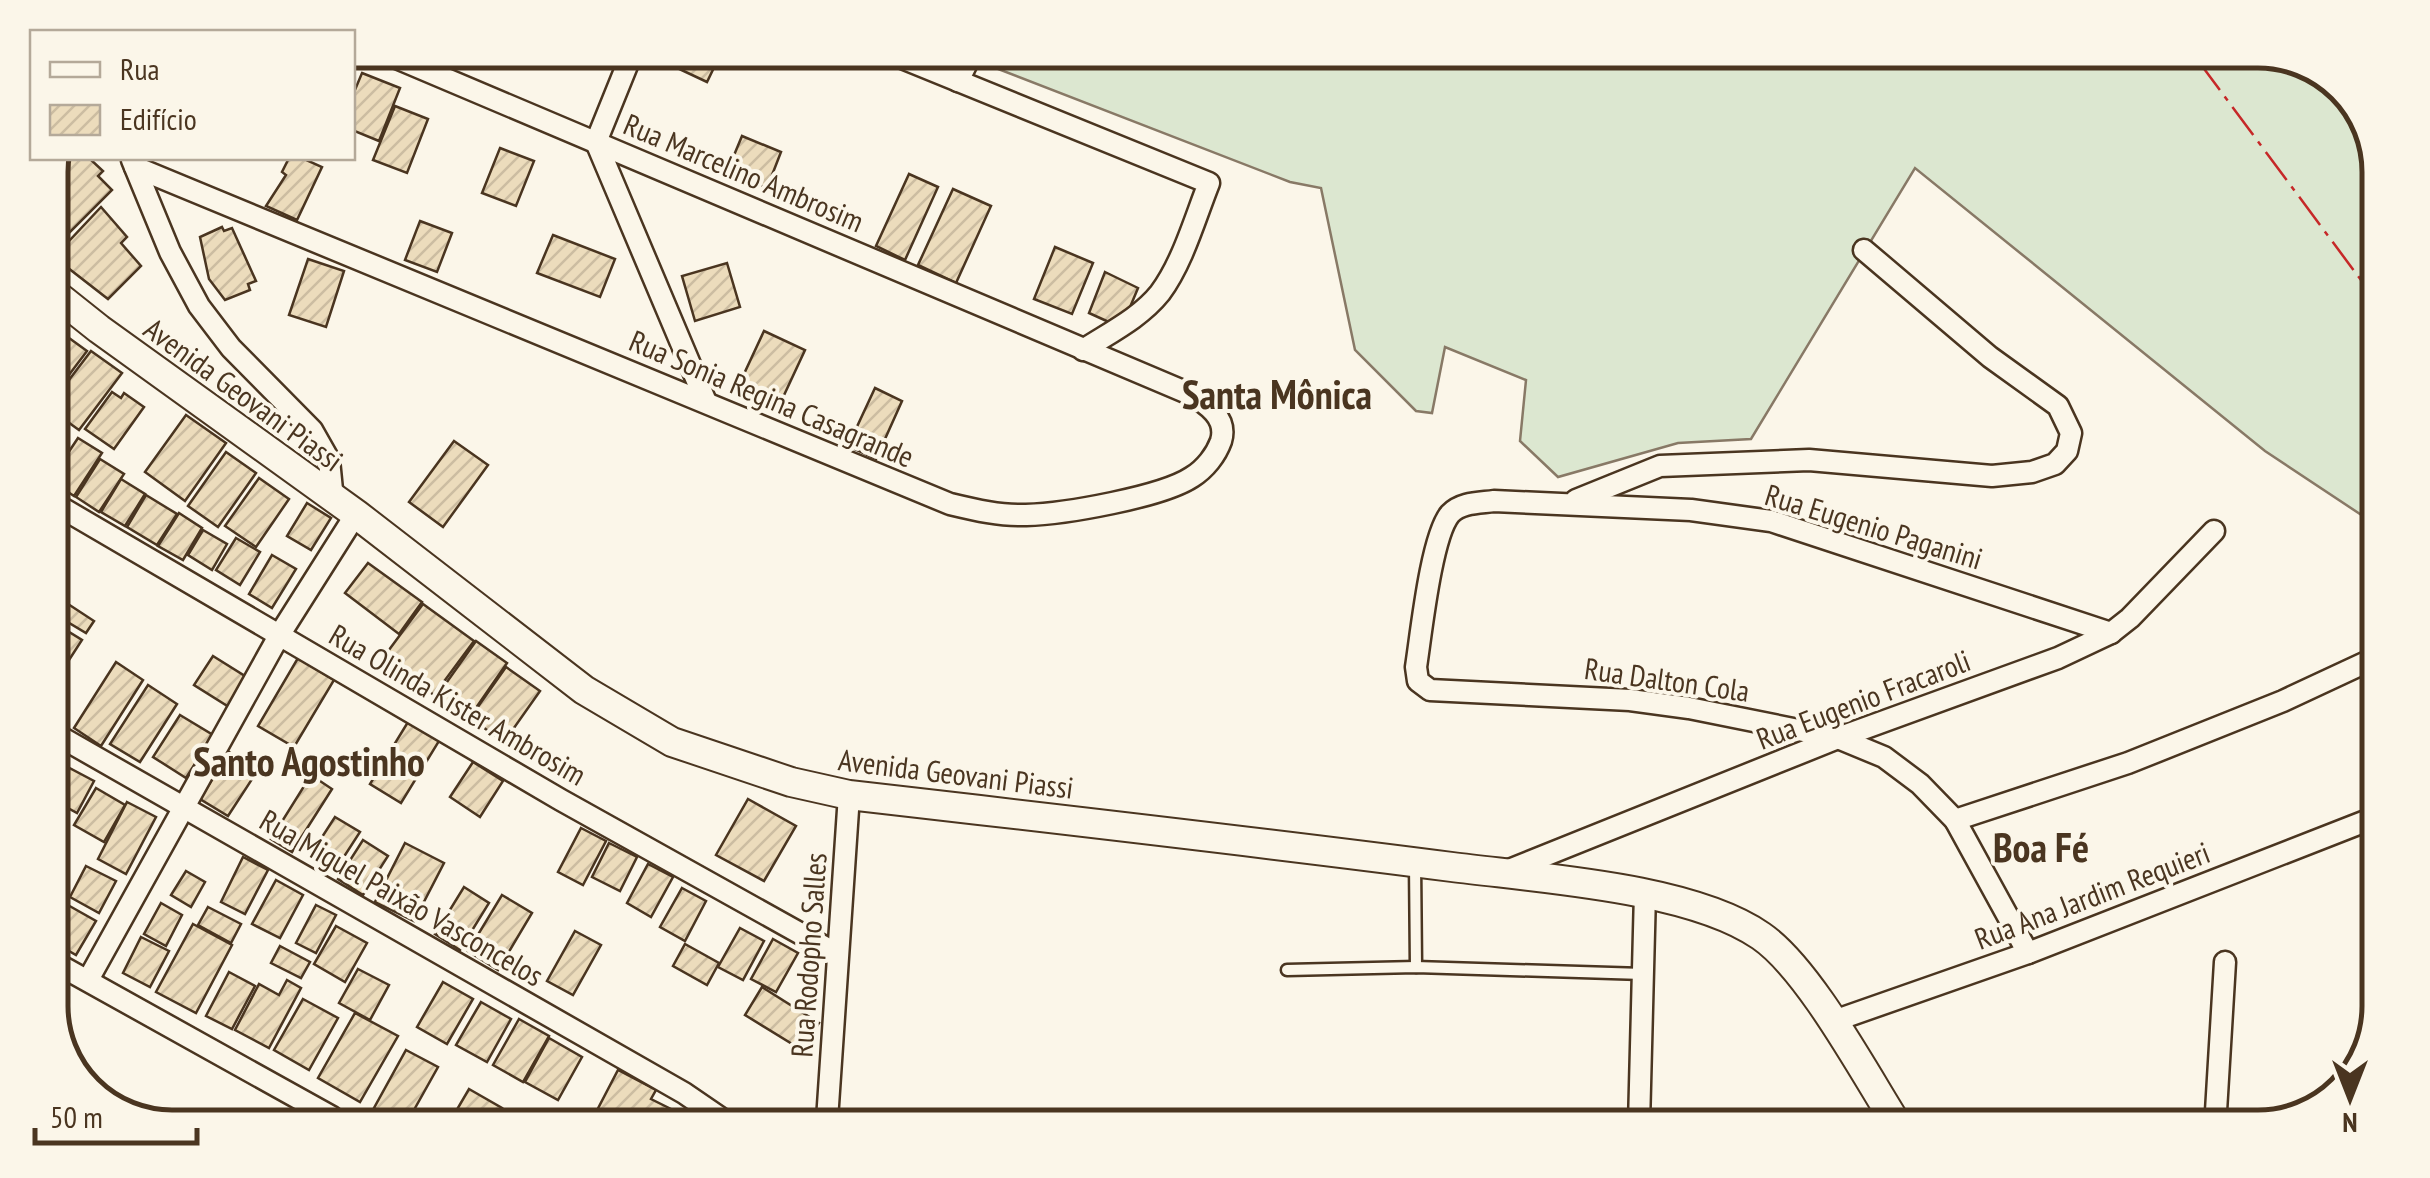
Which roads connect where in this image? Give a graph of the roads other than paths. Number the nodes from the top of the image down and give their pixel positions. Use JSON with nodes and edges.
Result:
{"nodes":[{"id":1,"x":420,"y":68,"type":"edge"},
{"id":2,"x":626,"y":68,"type":"edge"},
{"id":3,"x":926,"y":68,"type":"edge"},
{"id":4,"x":964,"y":68,"type":"edge"},
{"id":5,"x":958,"y":81,"type":"junction"},
{"id":6,"x":596,"y":142,"type":"junction"},
{"id":7,"x":133,"y":162,"type":"edge"},
{"id":8,"x":1864,"y":250,"type":"dead end"},
{"id":9,"x":68,"y":304,"type":"edge"},
{"id":10,"x":1083,"y":350,"type":"junction"},
{"id":11,"x":706,"y":402,"type":"junction"},
{"id":12,"x":1569,"y":503,"type":"junction"},
{"id":13,"x":345,"y":507,"type":"junction"},
{"id":14,"x":68,"y":512,"type":"edge"},
{"id":15,"x":2214,"y":531,"type":"dead end"},
{"id":16,"x":2110,"y":633,"type":"junction"},
{"id":17,"x":280,"y":634,"type":"junction"},
{"id":18,"x":2362,"y":664,"type":"edge"},
{"id":19,"x":1430,"y":690,"type":"joint"},
{"id":20,"x":1838,"y":738,"type":"junction"},
{"id":21,"x":68,"y":742,"type":"edge"},
{"id":22,"x":849,"y":795,"type":"junction"},
{"id":23,"x":183,"y":807,"type":"junction"},
{"id":24,"x":1955,"y":820,"type":"junction"},
{"id":25,"x":2362,"y":822,"type":"edge"},
{"id":26,"x":1415,"y":862,"type":"junction"},
{"id":27,"x":1501,"y":874,"type":"junction"},
{"id":28,"x":1644,"y":893,"type":"junction"},
{"id":29,"x":2028,"y":952,"type":"junction"},
{"id":30,"x":837,"y":954,"type":"junction"},
{"id":31,"x":2224,"y":962,"type":"dead end"},
{"id":32,"x":1416,"y":968,"type":"junction"},
{"id":33,"x":68,"y":969,"type":"edge"},
{"id":34,"x":1287,"y":970,"type":"dead end"},
{"id":35,"x":1642,"y":974,"type":"junction"},
{"id":36,"x":88,"y":980,"type":"junction"},
{"id":37,"x":1831,"y":1022,"type":"junction"},
{"id":38,"x":315,"y":1110,"type":"edge"},
{"id":39,"x":706,"y":1110,"type":"edge"},
{"id":40,"x":827,"y":1110,"type":"edge"},
{"id":41,"x":1639,"y":1110,"type":"edge"},
{"id":42,"x":1882,"y":1110,"type":"edge"},
{"id":43,"x":2215,"y":1110,"type":"edge"}],
"edges":[{"from":1,"to":6,"type":"street","name":"Rua Marcelino Ambrosim"},
{"from":2,"to":6,"type":"street"},
{"from":3,"to":5,"type":"street"},
{"from":4,"to":5,"type":"street"},
{"from":5,"to":10,"type":"street"},
{"from":6,"to":10,"type":"street","name":"Rua Marcelino Ambrosim"},
{"from":6,"to":11,"type":"street"},
{"from":7,"to":11,"type":"street","name":"Rua Sonia Regina Casagrande"},
{"from":7,"to":13,"type":"street"},
{"from":8,"to":12,"type":"street"},
{"from":9,"to":13,"type":"main road","name":"Avenida Geovani Piassi"},
{"from":10,"to":11,"type":"street","name":"Rua Sonia Regina Casagrande"},
{"from":12,"to":16,"type":"street","name":"Rua Eugenio Paganini"},
{"from":12,"to":19,"type":"street","name":"Rua Eugenio Paganini"},
{"from":13,"to":17,"type":"street"},
{"from":13,"to":22,"type":"main road","name":"Avenida Geovani Piassi"},
{"from":14,"to":17,"type":"street","name":"Rua Olinda Kister Ambrosim"},
{"from":15,"to":16,"type":"street","name":"Rua Eugenio Fracaroli"},
{"from":16,"to":20,"type":"street","name":"Rua Eugenio Fracaroli"},
{"from":17,"to":23,"type":"street"},
{"from":17,"to":30,"type":"street","name":"Rua Olinda Kister Ambrosim"},
{"from":18,"to":24,"type":"street"},
{"from":19,"to":20,"type":"street","name":"Rua Dalton Cola"},
{"from":20,"to":24,"type":"street","name":"Rua Dalton Cola"},
{"from":20,"to":27,"type":"street","name":"Rua Eugenio Fracaroli"},
{"from":21,"to":23,"type":"street","name":"Rua Miguel Paixão Vasconcelos"},
{"from":22,"to":26,"type":"main road","name":"Avenida Geovani Piassi"},
{"from":22,"to":30,"type":"street","name":"Rua Rodopho Salles"},
{"from":23,"to":36,"type":"street"},
{"from":23,"to":39,"type":"street","name":"Rua Miguel Paixão Vasconcelos"},
{"from":24,"to":29,"type":"street","name":"Rua Dalton Cola"},
{"from":25,"to":29,"type":"street","name":"Rua Ana Jardim Requieri"},
{"from":26,"to":27,"type":"main road","name":"Avenida Geovani Piassi"},
{"from":26,"to":32,"type":"lane"},
{"from":27,"to":28,"type":"main road","name":"Avenida Geovani Piassi"},
{"from":28,"to":35,"type":"street"},
{"from":28,"to":37,"type":"main road","name":"Avenida Geovani Piassi"},
{"from":29,"to":37,"type":"street","name":"Rua Ana Jardim Requieri"},
{"from":30,"to":40,"type":"street","name":"Rua Rodopho Salles"},
{"from":31,"to":43,"type":"street"},
{"from":32,"to":34,"type":"lane"},
{"from":32,"to":35,"type":"lane"},
{"from":33,"to":36,"type":"street"},
{"from":35,"to":41,"type":"street"},
{"from":36,"to":38,"type":"street"},
{"from":37,"to":42,"type":"main road","name":"Avenida Geovani Piassi"}]}
